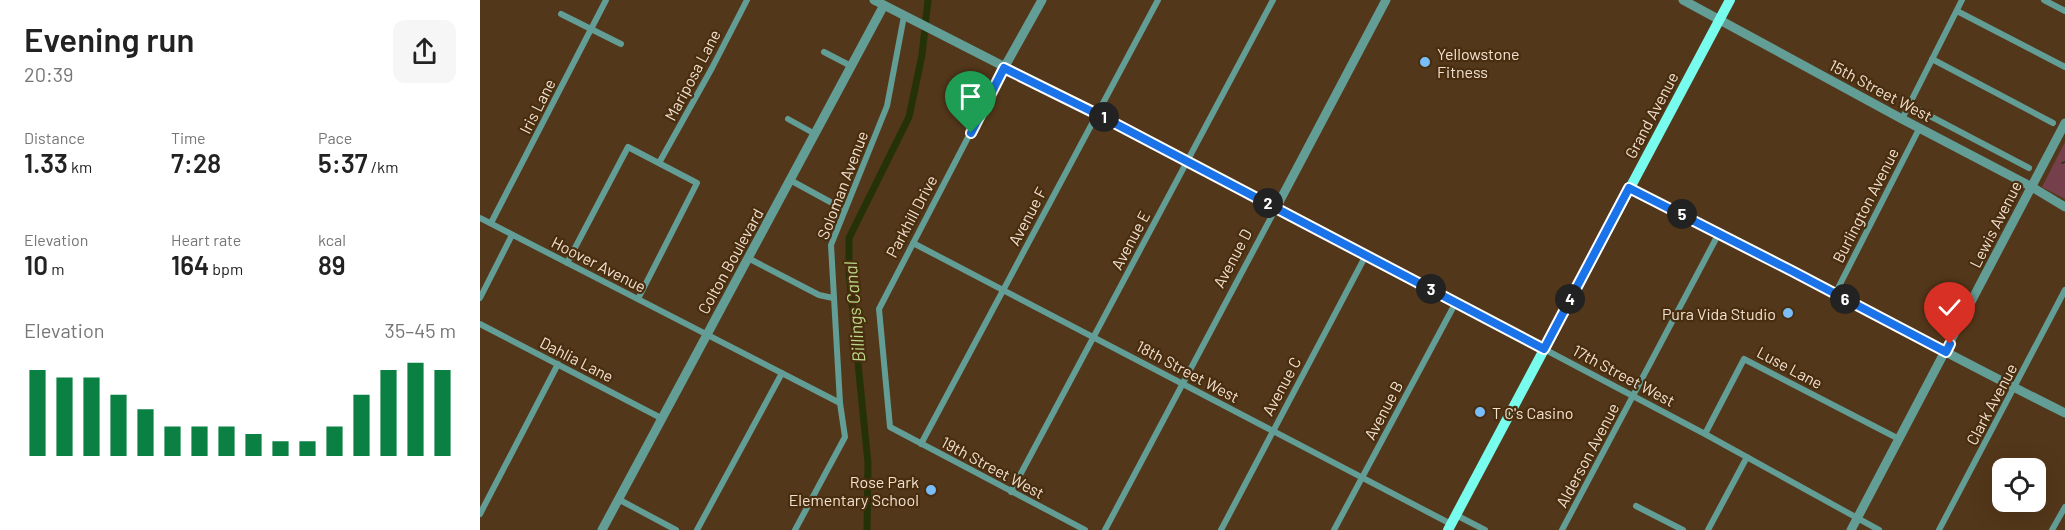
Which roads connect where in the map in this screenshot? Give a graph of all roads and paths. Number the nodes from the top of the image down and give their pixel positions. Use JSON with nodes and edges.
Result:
{"nodes":[{"id":1,"x":606,"y":0,"type":"edge"},
{"id":2,"x":747,"y":0,"type":"edge"},
{"id":3,"x":874,"y":0,"type":"edge"},
{"id":4,"x":1042,"y":0,"type":"edge"},
{"id":5,"x":1158,"y":0,"type":"edge"},
{"id":6,"x":1273,"y":0,"type":"edge"},
{"id":7,"x":1386,"y":0,"type":"edge"},
{"id":8,"x":1683,"y":0,"type":"edge"},
{"id":9,"x":1730,"y":0,"type":"edge"},
{"id":10,"x":1962,"y":0,"type":"edge"},
{"id":11,"x":2044,"y":0,"type":"edge"},
{"id":12,"x":884,"y":5,"type":"junction"},
{"id":13,"x":1957,"y":11,"type":"junction"},
{"id":14,"x":2065,"y":11,"type":"edge"},
{"id":15,"x":561,"y":14,"type":"dead end"},
{"id":16,"x":904,"y":16,"type":"junction"},
{"id":17,"x":1719,"y":20,"type":"junction"},
{"id":18,"x":591,"y":29,"type":"junction"},
{"id":19,"x":621,"y":44,"type":"dead end"},
{"id":20,"x":824,"y":52,"type":"dead end"},
{"id":21,"x":1932,"y":59,"type":"junction"},
{"id":22,"x":851,"y":66,"type":"junction"},
{"id":23,"x":2065,"y":67,"type":"edge"},
{"id":24,"x":1004,"y":68,"type":"junction"},
{"id":25,"x":1909,"y":105,"type":"junction"},
{"id":26,"x":1097,"y":114,"type":"junction"},
{"id":27,"x":788,"y":119,"type":"dead end"},
{"id":28,"x":1902,"y":119,"type":"junction"},
{"id":29,"x":2053,"y":123,"type":"dead end"},
{"id":30,"x":2065,"y":123,"type":"edge"},
{"id":31,"x":1919,"y":129,"type":"junction"},
{"id":32,"x":815,"y":134,"type":"junction"},
{"id":33,"x":1187,"y":161,"type":"junction"},
{"id":34,"x":659,"y":163,"type":"junction"},
{"id":35,"x":2029,"y":168,"type":"dead end"},
{"id":36,"x":790,"y":180,"type":"junction"},
{"id":37,"x":2032,"y":187,"type":"junction"},
{"id":38,"x":1629,"y":188,"type":"junction"},
{"id":39,"x":2065,"y":207,"type":"edge"},
{"id":40,"x":1276,"y":208,"type":"junction"},
{"id":41,"x":845,"y":210,"type":"junction"},
{"id":42,"x":480,"y":218,"type":"edge"},
{"id":43,"x":492,"y":224,"type":"junction"},
{"id":44,"x":1719,"y":233,"type":"junction"},
{"id":45,"x":512,"y":235,"type":"junction"},
{"id":46,"x":913,"y":243,"type":"junction"},
{"id":47,"x":1366,"y":255,"type":"junction"},
{"id":48,"x":748,"y":258,"type":"junction"},
{"id":49,"x":567,"y":263,"type":"junction"},
{"id":50,"x":1003,"y":290,"type":"junction"},
{"id":51,"x":2065,"y":290,"type":"edge"},
{"id":52,"x":1835,"y":294,"type":"junction"},
{"id":53,"x":480,"y":297,"type":"edge"},
{"id":54,"x":833,"y":298,"type":"junction"},
{"id":55,"x":638,"y":299,"type":"junction"},
{"id":56,"x":1456,"y":302,"type":"junction"},
{"id":57,"x":480,"y":324,"type":"edge"},
{"id":58,"x":707,"y":334,"type":"junction"},
{"id":59,"x":1094,"y":337,"type":"junction"},
{"id":60,"x":1544,"y":349,"type":"junction"},
{"id":61,"x":1946,"y":352,"type":"junction"},
{"id":62,"x":558,"y":364,"type":"junction"},
{"id":63,"x":782,"y":373,"type":"junction"},
{"id":64,"x":1183,"y":384,"type":"junction"},
{"id":65,"x":2015,"y":388,"type":"junction"},
{"id":66,"x":1633,"y":398,"type":"junction"},
{"id":67,"x":840,"y":403,"type":"junction"},
{"id":68,"x":2065,"y":413,"type":"edge"},
{"id":69,"x":661,"y":418,"type":"junction"},
{"id":70,"x":890,"y":427,"type":"joint"},
{"id":71,"x":1273,"y":430,"type":"junction"},
{"id":72,"x":1705,"y":434,"type":"junction"},
{"id":73,"x":1899,"y":439,"type":"junction"},
{"id":74,"x":921,"y":444,"type":"junction"},
{"id":75,"x":1747,"y":457,"type":"junction"},
{"id":76,"x":1362,"y":477,"type":"junction"},
{"id":77,"x":1011,"y":492,"type":"junction"},
{"id":78,"x":480,"y":495,"type":"edge"},
{"id":79,"x":488,"y":499,"type":"junction"},
{"id":80,"x":618,"y":499,"type":"junction"},
{"id":81,"x":1636,"y":506,"type":"dead end"},
{"id":82,"x":2065,"y":507,"type":"edge"},
{"id":83,"x":480,"y":514,"type":"edge"},
{"id":84,"x":1857,"y":518,"type":"junction"},
{"id":85,"x":1451,"y":523,"type":"edge"},
{"id":86,"x":602,"y":530,"type":"edge"},
{"id":87,"x":676,"y":530,"type":"edge"},
{"id":88,"x":697,"y":530,"type":"edge"},
{"id":89,"x":795,"y":530,"type":"edge"},
{"id":90,"x":1085,"y":530,"type":"edge"},
{"id":91,"x":1105,"y":530,"type":"edge"},
{"id":92,"x":1221,"y":530,"type":"edge"},
{"id":93,"x":1334,"y":530,"type":"edge"},
{"id":94,"x":1485,"y":530,"type":"edge"},
{"id":95,"x":1562,"y":530,"type":"edge"},
{"id":96,"x":1683,"y":530,"type":"edge"},
{"id":97,"x":1708,"y":530,"type":"edge"},
{"id":98,"x":1851,"y":530,"type":"edge"},
{"id":99,"x":1879,"y":530,"type":"edge"},
{"id":100,"x":1939,"y":530,"type":"edge"},
{"id":101,"x":2052,"y":530,"type":"edge"}],
"edges":[{"from":1,"to":18,"type":"street","name":"Iris Lane"},
{"from":2,"to":34,"type":"street","name":"Mariposa Lane"},
{"from":3,"to":12,"type":"street","name":"17th Street West"},
{"from":4,"to":24,"type":"street","name":"Parkhill Drive"},
{"from":5,"to":26,"type":"street","name":"Avenue F"},
{"from":6,"to":33,"type":"street","name":"Avenue E"},
{"from":7,"to":40,"type":"street","name":"Avenue D"},
{"from":8,"to":17,"type":"street","name":"15th Street West"},
{"from":9,"to":17,"type":"main road","name":"Grand Avenue"},
{"from":10,"to":13,"type":"street"},
{"from":11,"to":14,"type":"street"},
{"from":12,"to":16,"type":"street","name":"17th Street West"},
{"from":12,"to":22,"type":"street","name":"Colton Boulevard"},
{"from":13,"to":21,"type":"street"},
{"from":13,"to":23,"type":"street"},
{"from":15,"to":18,"type":"street"},
{"from":16,"to":24,"type":"street","name":"17th Street West"},
{"from":16,"to":41,"type":"street","name":"Soloman Avenue"},
{"from":17,"to":28,"type":"street","name":"15th Street West"},
{"from":17,"to":38,"type":"main road","name":"Grand Avenue"},
{"from":18,"to":19,"type":"street"},
{"from":18,"to":43,"type":"street","name":"Iris Lane"},
{"from":20,"to":22,"type":"street"},
{"from":21,"to":25,"type":"street"},
{"from":21,"to":29,"type":"street"},
{"from":22,"to":32,"type":"street","name":"Colton Boulevard"},
{"from":24,"to":26,"type":"street","name":"17th Street West"},
{"from":24,"to":46,"type":"street","name":"Parkhill Drive"},
{"from":25,"to":28,"type":"street"},
{"from":25,"to":35,"type":"street"},
{"from":26,"to":33,"type":"street","name":"17th Street West"},
{"from":26,"to":50,"type":"street","name":"Avenue F"},
{"from":27,"to":32,"type":"street"},
{"from":28,"to":31,"type":"street","name":"15th Street West"},
{"from":30,"to":37,"type":"street","name":"Lewis Avenue"},
{"from":31,"to":37,"type":"street","name":"15th Street West"},
{"from":31,"to":52,"type":"street","name":"Burlington Avenue"},
{"from":32,"to":36,"type":"street","name":"Colton Boulevard"},
{"from":33,"to":40,"type":"street","name":"17th Street West"},
{"from":33,"to":59,"type":"street","name":"Avenue E"},
{"from":34,"to":49,"type":"street"},
{"from":34,"to":55,"type":"street"},
{"from":36,"to":41,"type":"street"},
{"from":36,"to":48,"type":"street","name":"Colton Boulevard"},
{"from":37,"to":39,"type":"street","name":"15th Street West"},
{"from":37,"to":61,"type":"street","name":"Lewis Avenue"},
{"from":38,"to":44,"type":"street"},
{"from":38,"to":60,"type":"main road","name":"Grand Avenue"},
{"from":40,"to":47,"type":"street","name":"17th Street West"},
{"from":40,"to":64,"type":"street","name":"Avenue D"},
{"from":41,"to":54,"type":"street","name":"Soloman Avenue"},
{"from":42,"to":43,"type":"street","name":"Hoover Avenue"},
{"from":43,"to":45,"type":"street","name":"Hoover Avenue"},
{"from":44,"to":52,"type":"street"},
{"from":44,"to":66,"type":"street","name":"Alderson Avenue"},
{"from":45,"to":49,"type":"street","name":"Hoover Avenue"},
{"from":45,"to":53,"type":"street"},
{"from":46,"to":50,"type":"street","name":"18th Street West"},
{"from":46,"to":70,"type":"street","name":"Parkhill Drive"},
{"from":47,"to":56,"type":"street","name":"17th Street West"},
{"from":47,"to":71,"type":"street","name":"Avenue C"},
{"from":48,"to":54,"type":"street"},
{"from":48,"to":58,"type":"street","name":"Colton Boulevard"},
{"from":49,"to":55,"type":"street","name":"Hoover Avenue"},
{"from":50,"to":59,"type":"street","name":"18th Street West"},
{"from":50,"to":74,"type":"street","name":"Avenue F"},
{"from":51,"to":65,"type":"street","name":"Clark Avenue"},
{"from":52,"to":61,"type":"street"},
{"from":54,"to":67,"type":"street","name":"Soloman Avenue"},
{"from":55,"to":58,"type":"street","name":"Hoover Avenue"},
{"from":56,"to":60,"type":"street","name":"17th Street West"},
{"from":56,"to":76,"type":"street","name":"Avenue B"},
{"from":57,"to":62,"type":"street","name":"Dahlia Lane"},
{"from":58,"to":63,"type":"street"},
{"from":58,"to":69,"type":"street","name":"Colton Boulevard"},
{"from":59,"to":64,"type":"street","name":"18th Street West"},
{"from":59,"to":77,"type":"street","name":"Avenue E"},
{"from":60,"to":66,"type":"street","name":"17th Street West"},
{"from":60,"to":85,"type":"main road","name":"Grand Avenue"},
{"from":61,"to":65,"type":"street"},
{"from":61,"to":73,"type":"street","name":"Lewis Avenue"},
{"from":62,"to":69,"type":"street","name":"Dahlia Lane"},
{"from":62,"to":79,"type":"street"},
{"from":63,"to":67,"type":"street"},
{"from":63,"to":88,"type":"street"},
{"from":64,"to":71,"type":"street","name":"18th Street West"},
{"from":64,"to":91,"type":"street","name":"Avenue D"},
{"from":65,"to":68,"type":"street"},
{"from":65,"to":100,"type":"street","name":"Clark Avenue"},
{"from":66,"to":72,"type":"street","name":"17th Street West"},
{"from":66,"to":95,"type":"street","name":"Alderson Avenue"},
{"from":67,"to":89,"type":"street"},
{"from":69,"to":80,"type":"street","name":"Colton Boulevard"},
{"from":70,"to":74,"type":"street","name":"19th Street West"},
{"from":71,"to":76,"type":"street","name":"18th Street West"},
{"from":71,"to":92,"type":"street","name":"Avenue C"},
{"from":72,"to":73,"type":"street","name":"Luse Lane"},
{"from":72,"to":75,"type":"street","name":"17th Street West"},
{"from":73,"to":84,"type":"street","name":"Lewis Avenue"},
{"from":74,"to":77,"type":"street","name":"19th Street West"},
{"from":75,"to":84,"type":"street","name":"17th Street West"},
{"from":75,"to":97,"type":"street"},
{"from":76,"to":85,"type":"street","name":"18th Street West"},
{"from":76,"to":93,"type":"street","name":"Avenue B"},
{"from":77,"to":90,"type":"street","name":"19th Street West"},
{"from":78,"to":79,"type":"street"},
{"from":79,"to":83,"type":"street"},
{"from":80,"to":86,"type":"street","name":"Colton Boulevard"},
{"from":80,"to":87,"type":"street"},
{"from":81,"to":96,"type":"street"},
{"from":82,"to":101,"type":"street"},
{"from":84,"to":98,"type":"street","name":"Lewis Avenue"},
{"from":84,"to":99,"type":"street","name":"17th Street West"},
{"from":85,"to":94,"type":"street","name":"18th Street West"}]}
